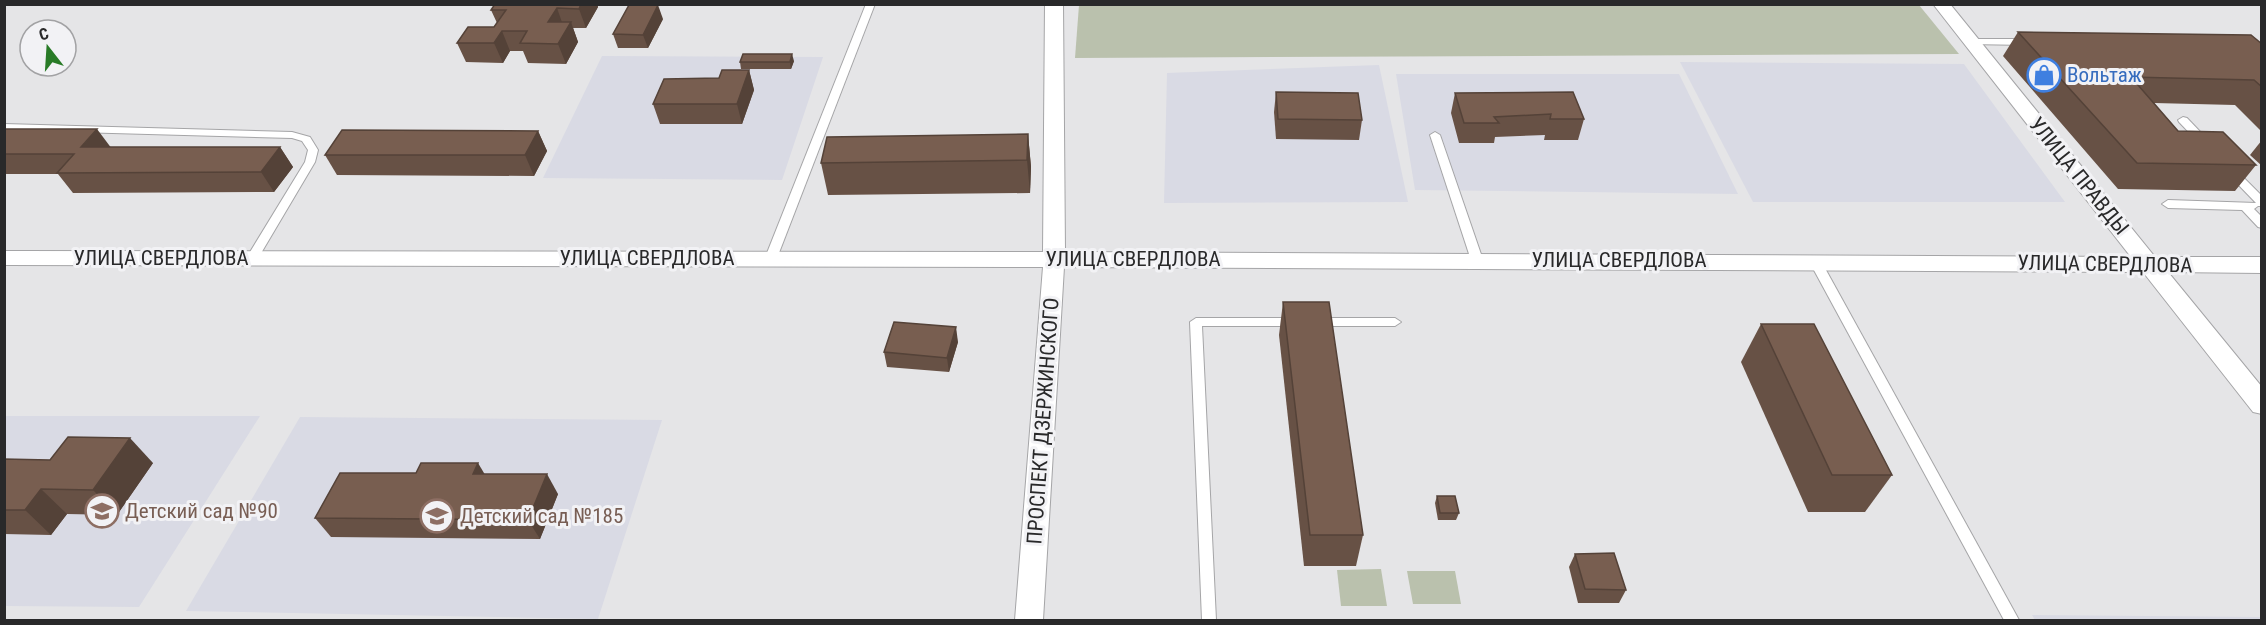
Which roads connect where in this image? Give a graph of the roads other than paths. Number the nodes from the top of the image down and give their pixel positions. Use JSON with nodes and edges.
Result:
{"nodes":[{"id":1,"x":871,"y":4,"type":"edge"},
{"id":2,"x":1054,"y":4,"type":"edge"},
{"id":3,"x":1941,"y":4,"type":"edge"},
{"id":4,"x":2042,"y":41,"type":"edge"},
{"id":5,"x":1971,"y":42,"type":"junction"},
{"id":6,"x":2183,"y":120,"type":"dead end"},
{"id":7,"x":4,"y":127,"type":"edge"},
{"id":8,"x":1435,"y":135,"type":"dead end"},
{"id":9,"x":2168,"y":204,"type":"dead end"},
{"id":10,"x":2262,"y":204,"type":"edge"},
{"id":11,"x":2245,"y":206,"type":"junction"},
{"id":12,"x":2262,"y":224,"type":"edge"},
{"id":13,"x":253,"y":257,"type":"junction"},
{"id":14,"x":4,"y":258,"type":"edge"},
{"id":15,"x":771,"y":258,"type":"junction"},
{"id":16,"x":1054,"y":259,"type":"junction"},
{"id":17,"x":1478,"y":260,"type":"junction"},
{"id":18,"x":1815,"y":261,"type":"junction"},
{"id":19,"x":2150,"y":264,"type":"junction"},
{"id":20,"x":2262,"y":265,"type":"edge"},
{"id":21,"x":1395,"y":322,"type":"dead end"},
{"id":22,"x":2262,"y":405,"type":"edge"},
{"id":23,"x":1029,"y":621,"type":"edge"},
{"id":24,"x":1209,"y":621,"type":"edge"},
{"id":25,"x":2012,"y":621,"type":"edge"}],
"edges":[{"from":1,"to":15,"type":"lane"},
{"from":2,"to":16,"type":"street","name":"ПРОСПЕКТ ДЗЕРЖИНСКОГО"},
{"from":3,"to":5,"type":"street","name":"УЛИЦА ПРАВДЫ"},
{"from":4,"to":5,"type":"lane"},
{"from":5,"to":19,"type":"street","name":"УЛИЦА ПРАВДЫ"},
{"from":6,"to":10,"type":"lane"},
{"from":7,"to":13,"type":"lane"},
{"from":8,"to":17,"type":"lane"},
{"from":9,"to":11,"type":"lane"},
{"from":10,"to":11,"type":"lane"},
{"from":11,"to":12,"type":"lane"},
{"from":13,"to":14,"type":"street","name":"УЛИЦА СВЕРДЛОВА"},
{"from":13,"to":15,"type":"street","name":"УЛИЦА СВЕРДЛОВА"},
{"from":15,"to":16,"type":"street","name":"УЛИЦА СВЕРДЛОВА"},
{"from":16,"to":17,"type":"street","name":"УЛИЦА СВЕРДЛОВА"},
{"from":16,"to":23,"type":"street","name":"ПРОСПЕКТ ДЗЕРЖИНСКОГО"},
{"from":17,"to":18,"type":"street","name":"УЛИЦА СВЕРДЛОВА"},
{"from":18,"to":19,"type":"street","name":"УЛИЦА СВЕРДЛОВА"},
{"from":18,"to":25,"type":"lane"},
{"from":19,"to":20,"type":"street","name":"УЛИЦА СВЕРДЛОВА"},
{"from":19,"to":22,"type":"street","name":"УЛИЦА ПРАВДЫ"},
{"from":21,"to":24,"type":"lane"}]}
